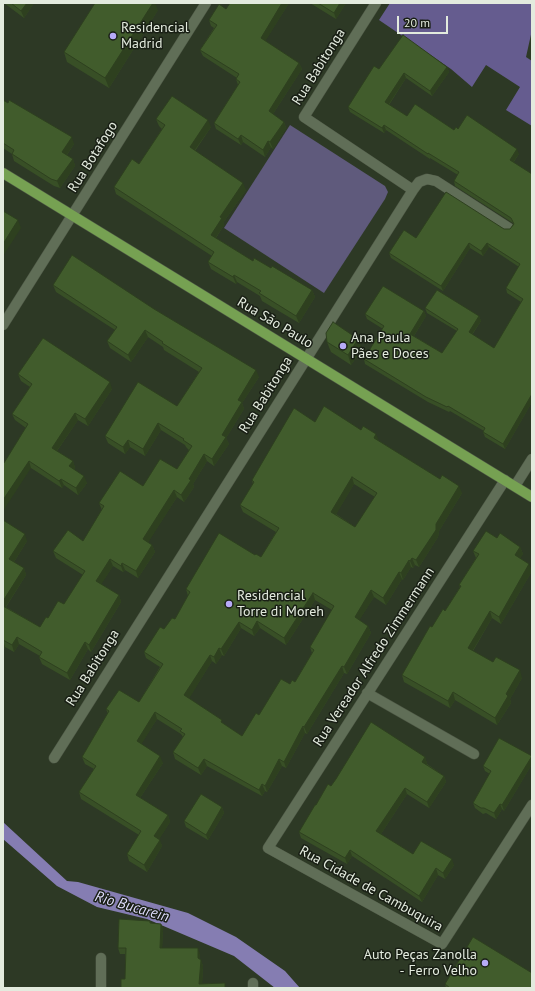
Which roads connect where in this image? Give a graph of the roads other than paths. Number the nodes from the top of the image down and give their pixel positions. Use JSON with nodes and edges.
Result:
{"nodes":[{"id":1,"x":206,"y":3,"type":"edge"},
{"id":2,"x":376,"y":3,"type":"edge"},
{"id":3,"x":3,"y":173,"type":"edge"},
{"id":4,"x":412,"y":190,"type":"junction"},
{"id":5,"x":72,"y":216,"type":"junction"},
{"id":6,"x":509,"y":228,"type":"edge"},
{"id":7,"x":3,"y":325,"type":"edge"},
{"id":8,"x":306,"y":358,"type":"junction"},
{"id":9,"x":532,"y":459,"type":"edge"},
{"id":10,"x":505,"y":480,"type":"junction"},
{"id":11,"x":515,"y":486,"type":"junction"},
{"id":12,"x":532,"y":497,"type":"edge"},
{"id":13,"x":367,"y":693,"type":"junction"},
{"id":14,"x":474,"y":754,"type":"dead end"},
{"id":15,"x":54,"y":758,"type":"dead end"},
{"id":16,"x":532,"y":805,"type":"edge"},
{"id":17,"x":268,"y":848,"type":"joint"},
{"id":18,"x":100,"y":958,"type":"dead end"},
{"id":19,"x":101,"y":988,"type":"edge"}],
"edges":[{"from":1,"to":5,"type":"street","name":"Rua Botafogo"},
{"from":2,"to":4,"type":"street","name":"Rua Babitonga"},
{"from":3,"to":5,"type":"main road","name":"Rua São Paulo"},
{"from":4,"to":6,"type":"street"},
{"from":4,"to":8,"type":"street","name":"Rua Babitonga"},
{"from":5,"to":7,"type":"street","name":"Rua Botafogo"},
{"from":5,"to":8,"type":"main road","name":"Rua São Paulo"},
{"from":8,"to":10,"type":"main road","name":"Rua São Paulo"},
{"from":8,"to":15,"type":"street","name":"Rua Babitonga"},
{"from":9,"to":11,"type":"street"},
{"from":10,"to":11,"type":"main road","name":"Rua São Paulo"},
{"from":10,"to":13,"type":"street","name":"Rua Vereador Alfredo Zimmermann"},
{"from":11,"to":12,"type":"main road","name":"Rua São Paulo"},
{"from":13,"to":14,"type":"street"},
{"from":13,"to":17,"type":"street","name":"Rua Vereador Alfredo Zimmermann"},
{"from":16,"to":17,"type":"street","name":"Rua Cidade de Cambuquira"},
{"from":18,"to":19,"type":"street"}]}
